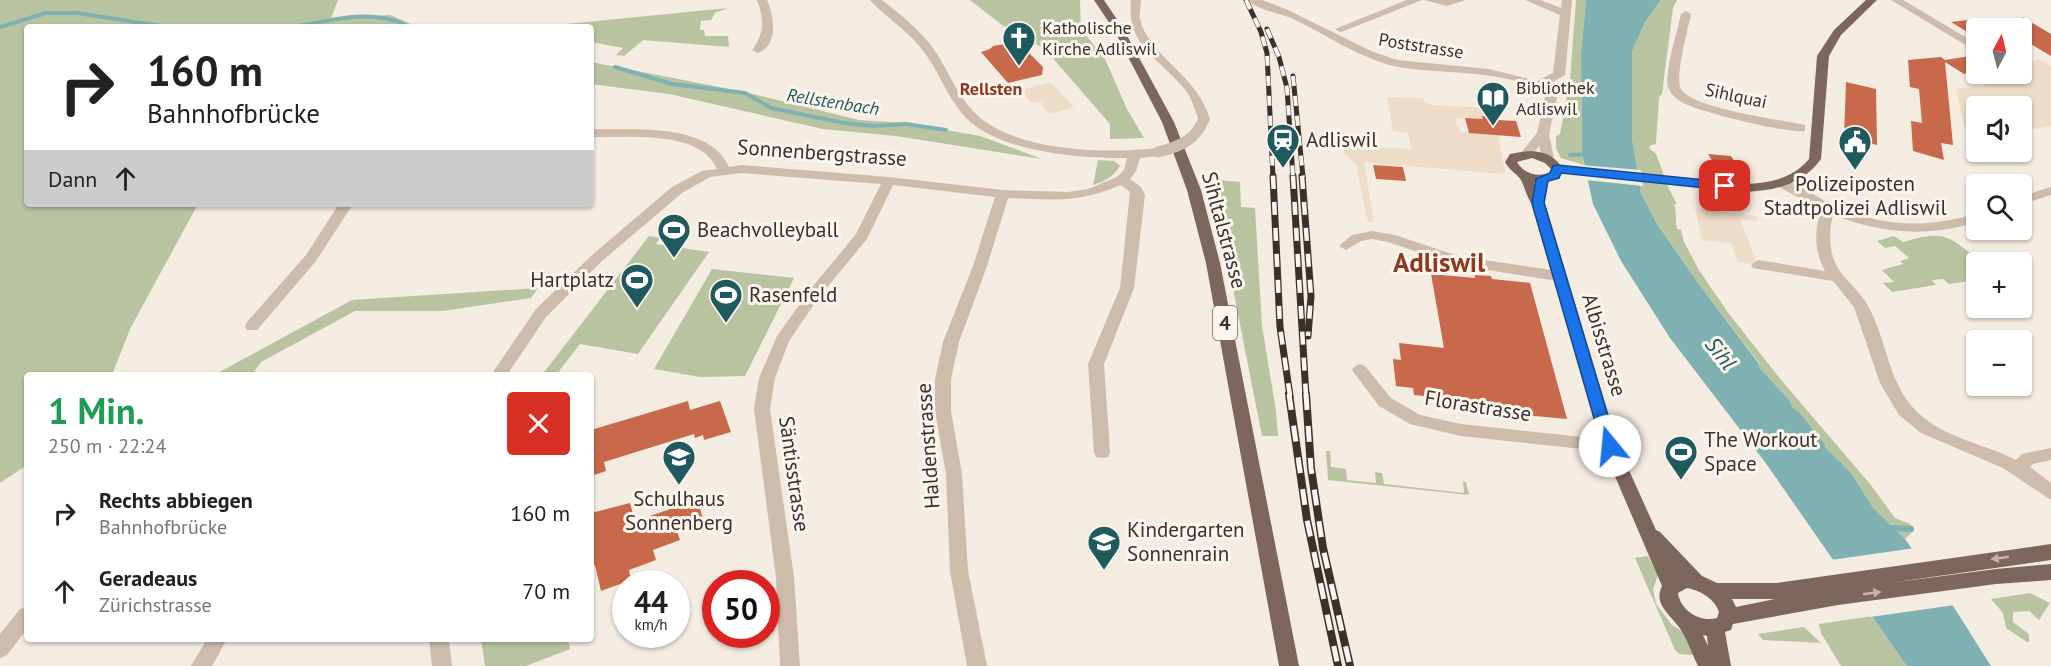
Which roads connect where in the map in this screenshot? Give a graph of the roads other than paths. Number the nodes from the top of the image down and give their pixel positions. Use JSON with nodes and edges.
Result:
{"nodes":[{"id":1,"x":762,"y":0,"type":"edge"},
{"id":2,"x":875,"y":0,"type":"edge"},
{"id":3,"x":1100,"y":0,"type":"edge"},
{"id":4,"x":1136,"y":0,"type":"edge"},
{"id":5,"x":1252,"y":0,"type":"edge"},
{"id":6,"x":1417,"y":0,"type":"edge"},
{"id":7,"x":1429,"y":0,"type":"edge"},
{"id":8,"x":1461,"y":0,"type":"edge"},
{"id":9,"x":1530,"y":0,"type":"edge"},
{"id":10,"x":1567,"y":0,"type":"edge"},
{"id":11,"x":1872,"y":0,"type":"edge"},
{"id":12,"x":1896,"y":0,"type":"edge"},
{"id":13,"x":1565,"y":13,"type":"junction"},
{"id":14,"x":1686,"y":14,"type":"dead end"},
{"id":15,"x":1340,"y":29,"type":"dead end"},
{"id":16,"x":1966,"y":42,"type":"edge"},
{"id":17,"x":758,"y":50,"type":"dead end"},
{"id":18,"x":1540,"y":84,"type":"junction"},
{"id":19,"x":1801,"y":128,"type":"dead end"},
{"id":20,"x":594,"y":133,"type":"edge"},
{"id":21,"x":1543,"y":134,"type":"junction"},
{"id":22,"x":1527,"y":153,"type":"junction"},
{"id":23,"x":1134,"y":155,"type":"junction"},
{"id":24,"x":1548,"y":159,"type":"junction"},
{"id":25,"x":1557,"y":169,"type":"junction"},
{"id":26,"x":724,"y":170,"type":"junction"},
{"id":27,"x":1526,"y":176,"type":"junction"},
{"id":28,"x":1542,"y":179,"type":"junction"},
{"id":29,"x":1122,"y":180,"type":"junction"},
{"id":30,"x":889,"y":181,"type":"junction"},
{"id":31,"x":1784,"y":184,"type":"junction"},
{"id":32,"x":2051,"y":191,"type":"edge"},
{"id":33,"x":1002,"y":194,"type":"junction"},
{"id":34,"x":2032,"y":197,"type":"edge"},
{"id":35,"x":1538,"y":203,"type":"junction"},
{"id":36,"x":344,"y":207,"type":"edge"},
{"id":37,"x":1829,"y":210,"type":"junction"},
{"id":38,"x":1966,"y":222,"type":"edge"},
{"id":39,"x":1346,"y":246,"type":"dead end"},
{"id":40,"x":1758,"y":265,"type":"dead end"},
{"id":41,"x":1558,"y":276,"type":"junction"},
{"id":42,"x":1837,"y":277,"type":"junction"},
{"id":43,"x":252,"y":326,"type":"dead end"},
{"id":44,"x":1360,"y":370,"type":"dead end"},
{"id":45,"x":501,"y":372,"type":"edge"},
{"id":46,"x":1610,"y":446,"type":"junction"},
{"id":47,"x":1102,"y":452,"type":"dead end"},
{"id":48,"x":2051,"y":454,"type":"edge"},
{"id":49,"x":2018,"y":468,"type":"junction"},
{"id":50,"x":2051,"y":493,"type":"edge"},
{"id":51,"x":1648,"y":530,"type":"junction"},
{"id":52,"x":2051,"y":552,"type":"edge"},
{"id":53,"x":2051,"y":572,"type":"edge"},
{"id":54,"x":1695,"y":581,"type":"junction"},
{"id":55,"x":1671,"y":585,"type":"junction"},
{"id":56,"x":1715,"y":591,"type":"junction"},
{"id":57,"x":1810,"y":594,"type":"junction"},
{"id":58,"x":24,"y":619,"type":"edge"},
{"id":59,"x":1686,"y":621,"type":"junction"},
{"id":60,"x":1721,"y":623,"type":"junction"},
{"id":61,"x":215,"y":642,"type":"edge"},
{"id":62,"x":439,"y":642,"type":"edge"},
{"id":63,"x":0,"y":650,"type":"edge"},
{"id":64,"x":201,"y":666,"type":"edge"},
{"id":65,"x":442,"y":666,"type":"edge"},
{"id":66,"x":790,"y":666,"type":"edge"},
{"id":67,"x":977,"y":666,"type":"edge"},
{"id":68,"x":1289,"y":666,"type":"edge"},
{"id":69,"x":1708,"y":666,"type":"edge"},
{"id":70,"x":1721,"y":666,"type":"edge"}],
"edges":[{"from":1,"to":17,"type":"street"},
{"from":2,"to":23,"type":"street"},
{"from":3,"to":68,"type":"main road","name":"Sihltalstrasse","number":"4"},
{"from":4,"to":23,"type":"street","bridge":true},
{"from":5,"to":18,"type":"street","name":"Poststrasse"},
{"from":6,"to":15,"type":"street"},
{"from":7,"to":8,"type":"street"},
{"from":9,"to":13,"type":"street"},
{"from":10,"to":13,"type":"street"},
{"from":11,"to":31,"type":"main road"},
{"from":12,"to":16,"type":"street"},
{"from":13,"to":18,"type":"street"},
{"from":14,"to":19,"type":"street","name":"Sihlquai"},
{"from":18,"to":21,"type":"street"},
{"from":20,"to":26,"type":"street"},
{"from":21,"to":22,"type":"street"},
{"from":21,"to":24,"type":"street"},
{"from":22,"to":24,"type":"main road"},
{"from":22,"to":27,"type":"main road","name":"Albisstrasse"},
{"from":23,"to":29,"type":"street"},
{"from":24,"to":25,"type":"main road"},
{"from":25,"to":28,"type":"main road"},
{"from":25,"to":31,"type":"main road"},
{"from":26,"to":30,"type":"street","name":"Sonnenbergstrasse"},
{"from":26,"to":45,"type":"street","name":"Sonnenbergstrasse"},
{"from":27,"to":28,"type":"main road"},
{"from":27,"to":35,"type":"main road","name":"Albisstrasse"},
{"from":28,"to":35,"type":"main road","name":"Albisstrasse"},
{"from":29,"to":33,"type":"street","name":"Sonnenbergstrasse"},
{"from":29,"to":47,"type":"street"},
{"from":30,"to":33,"type":"street","name":"Sonnenbergstrasse"},
{"from":30,"to":66,"type":"street","name":"Säntisstrasse"},
{"from":31,"to":37,"type":"street"},
{"from":32,"to":34,"type":"street"},
{"from":33,"to":67,"type":"street","name":"Haldenstrasse"},
{"from":35,"to":41,"type":"main road","name":"Albisstrasse"},
{"from":36,"to":43,"type":"street"},
{"from":37,"to":38,"type":"street"},
{"from":37,"to":42,"type":"street"},
{"from":39,"to":41,"type":"street"},
{"from":40,"to":42,"type":"street"},
{"from":41,"to":46,"type":"main road","name":"Albisstrasse"},
{"from":42,"to":49,"type":"street"},
{"from":44,"to":46,"type":"street","name":"Florastrasse"},
{"from":46,"to":51,"type":"main road","name":"Albisstrasse"},
{"from":48,"to":49,"type":"street"},
{"from":49,"to":50,"type":"street"},
{"from":51,"to":54,"type":"main road","name":"Albisstrasse"},
{"from":51,"to":55,"type":"main road","name":"Albisstrasse"},
{"from":52,"to":57,"type":"main road","one_way":true},
{"from":57,"to":53,"type":"main road","one_way":true},
{"from":54,"to":55,"type":"main road"},
{"from":54,"to":56,"type":"main road"},
{"from":55,"to":59,"type":"main road"},
{"from":56,"to":57,"type":"main road"},
{"from":56,"to":60,"type":"main road"},
{"from":57,"to":60,"type":"main road"},
{"from":58,"to":63,"type":"street"},
{"from":59,"to":60,"type":"main road"},
{"from":59,"to":69,"type":"main road"},
{"from":60,"to":70,"type":"main road"},
{"from":61,"to":64,"type":"street"},
{"from":62,"to":65,"type":"street"}]}
